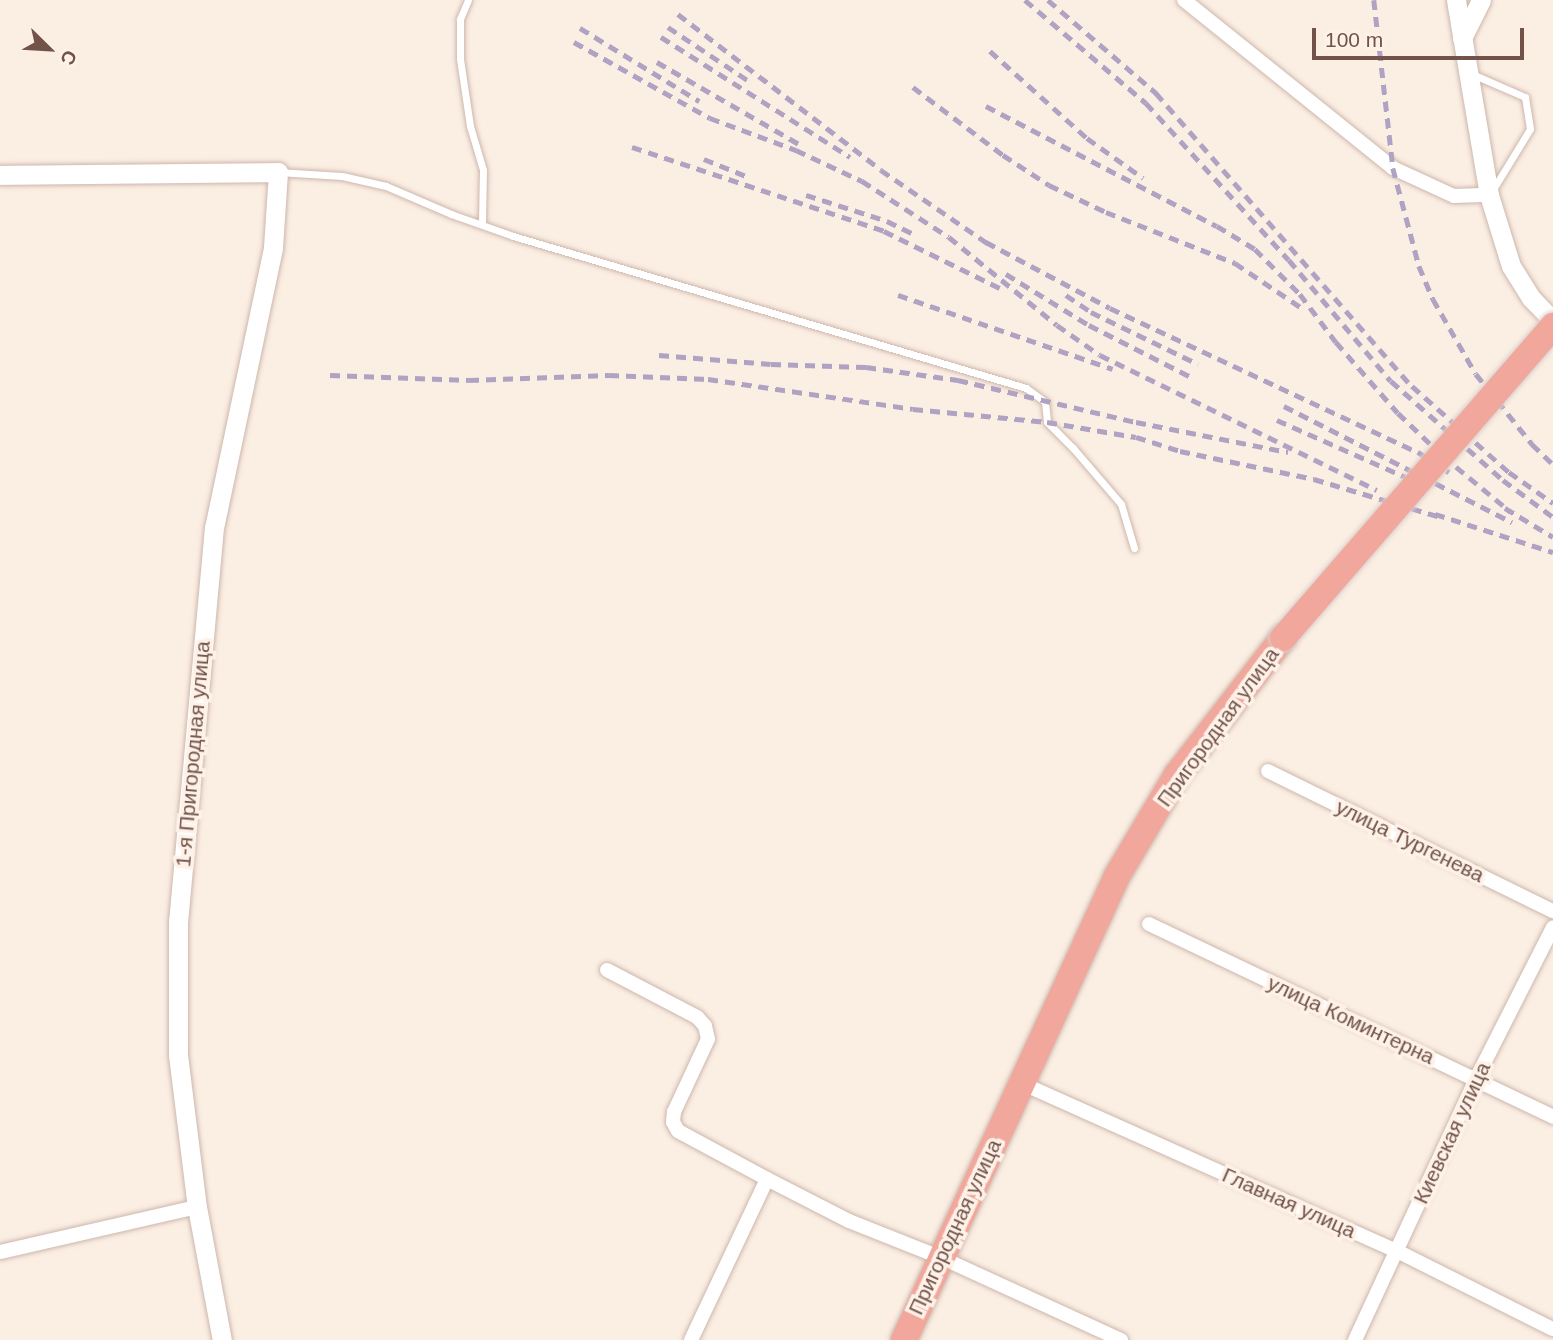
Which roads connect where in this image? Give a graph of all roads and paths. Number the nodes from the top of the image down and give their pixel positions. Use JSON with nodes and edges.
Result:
{"nodes":[{"id":1,"x":468,"y":0,"type":"edge"},
{"id":2,"x":1184,"y":0,"type":"edge"},
{"id":3,"x":1456,"y":0,"type":"edge"},
{"id":4,"x":1481,"y":0,"type":"edge"},
{"id":5,"x":1462,"y":38,"type":"junction"},
{"id":6,"x":1468,"y":72,"type":"junction"},
{"id":7,"x":278,"y":172,"type":"junction"},
{"id":8,"x":0,"y":175,"type":"edge"},
{"id":9,"x":1489,"y":195,"type":"junction"},
{"id":10,"x":482,"y":224,"type":"junction"},
{"id":11,"x":1553,"y":324,"type":"edge"},
{"id":12,"x":1134,"y":548,"type":"dead end"},
{"id":13,"x":1268,"y":771,"type":"dead end"},
{"id":14,"x":1553,"y":911,"type":"edge"},
{"id":15,"x":1149,"y":924,"type":"dead end"},
{"id":16,"x":1553,"y":927,"type":"edge"},
{"id":17,"x":607,"y":970,"type":"dead end"},
{"id":18,"x":1476,"y":1079,"type":"junction"},
{"id":19,"x":1021,"y":1083,"type":"junction"},
{"id":20,"x":1553,"y":1116,"type":"edge"},
{"id":21,"x":767,"y":1179,"type":"junction"},
{"id":22,"x":197,"y":1207,"type":"junction"},
{"id":23,"x":1397,"y":1251,"type":"junction"},
{"id":24,"x":0,"y":1252,"type":"edge"},
{"id":25,"x":942,"y":1258,"type":"junction"},
{"id":26,"x":1553,"y":1329,"type":"edge"},
{"id":27,"x":222,"y":1340,"type":"edge"},
{"id":28,"x":691,"y":1340,"type":"edge"},
{"id":29,"x":904,"y":1340,"type":"edge"},
{"id":30,"x":1121,"y":1340,"type":"edge"},
{"id":31,"x":1355,"y":1340,"type":"edge"}],
"edges":[{"from":1,"to":10,"type":"lane"},
{"from":2,"to":9,"type":"street"},
{"from":3,"to":5,"type":"street"},
{"from":4,"to":5,"type":"street"},
{"from":5,"to":6,"type":"street"},
{"from":6,"to":9,"type":"street"},
{"from":6,"to":9,"type":"lane"},
{"from":7,"to":8,"type":"street"},
{"from":7,"to":10,"type":"lane"},
{"from":7,"to":22,"type":"street","name":"1-я Пригородная улица"},
{"from":9,"to":11,"type":"street"},
{"from":10,"to":12,"type":"lane"},
{"from":11,"to":19,"type":"highway","name":"Пригородная улица","bridge":true},
{"from":13,"to":14,"type":"street","name":"улица Тургенева"},
{"from":15,"to":18,"type":"street","name":"улица Коминтерна"},
{"from":16,"to":18,"type":"street","name":"Киевская улица"},
{"from":17,"to":21,"type":"street"},
{"from":18,"to":20,"type":"street","name":"улица Коминтерна"},
{"from":18,"to":23,"type":"street","name":"Киевская улица"},
{"from":19,"to":23,"type":"street","name":"Главная улица"},
{"from":19,"to":25,"type":"highway","name":"Пригородная улица"},
{"from":21,"to":25,"type":"street"},
{"from":21,"to":28,"type":"street"},
{"from":22,"to":24,"type":"street"},
{"from":22,"to":27,"type":"street","name":"1-я Пригородная улица"},
{"from":23,"to":26,"type":"street","name":"Главная улица"},
{"from":23,"to":31,"type":"street","name":"Киевская улица"},
{"from":25,"to":29,"type":"highway","name":"Пригородная улица"},
{"from":25,"to":30,"type":"street"}]}
